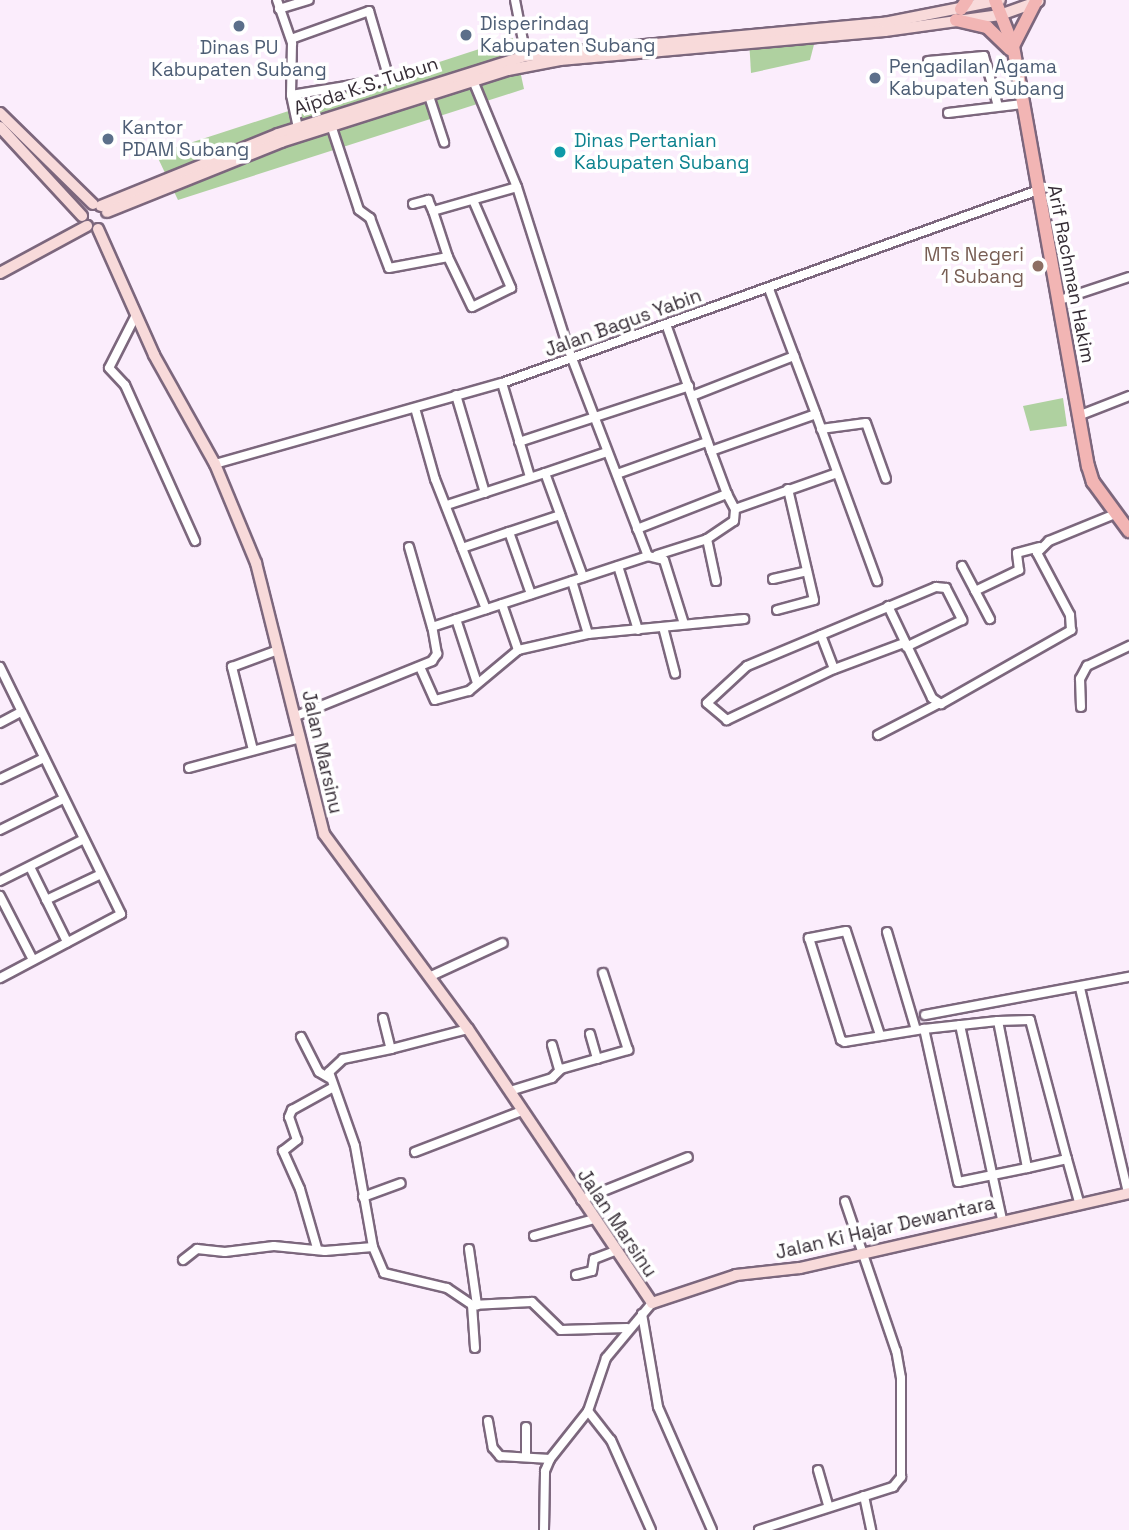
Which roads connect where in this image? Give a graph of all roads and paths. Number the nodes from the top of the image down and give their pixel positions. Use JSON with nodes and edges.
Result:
{"nodes":[{"id":1,"x":309,"y":0,"type":"edge"},
{"id":2,"x":515,"y":0,"type":"edge"},
{"id":3,"x":994,"y":1,"type":"edge"},
{"id":4,"x":1038,"y":1,"type":"edge"},
{"id":5,"x":278,"y":4,"type":"edge"},
{"id":6,"x":961,"y":10,"type":"edge"},
{"id":7,"x":994,"y":15,"type":"junction"},
{"id":8,"x":291,"y":39,"type":"junction"},
{"id":9,"x":1014,"y":50,"type":"junction"},
{"id":10,"x":526,"y":56,"type":"junction"},
{"id":11,"x":928,"y":61,"type":"dead end"},
{"id":12,"x":472,"y":78,"type":"junction"},
{"id":13,"x":428,"y":93,"type":"junction"},
{"id":14,"x":291,"y":95,"type":"junction"},
{"id":15,"x":1021,"y":104,"type":"junction"},
{"id":16,"x":998,"y":106,"type":"junction"},
{"id":17,"x":0,"y":113,"type":"edge"},
{"id":18,"x":947,"y":113,"type":"dead end"},
{"id":19,"x":331,"y":125,"type":"junction"},
{"id":20,"x":0,"y":127,"type":"edge"},
{"id":21,"x":299,"y":127,"type":"junction"},
{"id":22,"x":444,"y":142,"type":"dead end"},
{"id":23,"x":517,"y":187,"type":"junction"},
{"id":24,"x":1036,"y":191,"type":"junction"},
{"id":25,"x":473,"y":200,"type":"junction"},
{"id":26,"x":413,"y":204,"type":"dead end"},
{"id":27,"x":100,"y":207,"type":"junction"},
{"id":28,"x":433,"y":211,"type":"junction"},
{"id":29,"x":89,"y":224,"type":"junction"},
{"id":30,"x":448,"y":257,"type":"junction"},
{"id":31,"x":0,"y":273,"type":"edge"},
{"id":32,"x":1129,"y":277,"type":"edge"},
{"id":33,"x":769,"y":289,"type":"junction"},
{"id":34,"x":1057,"y":301,"type":"junction"},
{"id":35,"x":136,"y":315,"type":"junction"},
{"id":36,"x":666,"y":324,"type":"junction"},
{"id":37,"x":794,"y":356,"type":"junction"},
{"id":38,"x":572,"y":358,"type":"junction"},
{"id":39,"x":502,"y":383,"type":"junction"},
{"id":40,"x":689,"y":386,"type":"junction"},
{"id":41,"x":456,"y":395,"type":"junction"},
{"id":42,"x":1129,"y":396,"type":"edge"},
{"id":43,"x":692,"y":397,"type":"junction"},
{"id":44,"x":415,"y":408,"type":"junction"},
{"id":45,"x":816,"y":414,"type":"junction"},
{"id":46,"x":1078,"y":416,"type":"junction"},
{"id":47,"x":595,"y":418,"type":"junction"},
{"id":48,"x":821,"y":429,"type":"junction"},
{"id":49,"x":519,"y":442,"type":"junction"},
{"id":50,"x":707,"y":442,"type":"junction"},
{"id":51,"x":607,"y":452,"type":"junction"},
{"id":52,"x":711,"y":452,"type":"junction"},
{"id":53,"x":215,"y":464,"type":"junction"},
{"id":54,"x":545,"y":473,"type":"junction"},
{"id":55,"x":837,"y":473,"type":"junction"},
{"id":56,"x":617,"y":474,"type":"junction"},
{"id":57,"x":530,"y":477,"type":"junction"},
{"id":58,"x":886,"y":479,"type":"dead end"},
{"id":59,"x":788,"y":489,"type":"junction"},
{"id":60,"x":485,"y":493,"type":"junction"},
{"id":61,"x":727,"y":494,"type":"junction"},
{"id":62,"x":447,"y":505,"type":"junction"},
{"id":63,"x":734,"y":509,"type":"junction"},
{"id":64,"x":1115,"y":514,"type":"junction"},
{"id":65,"x":560,"y":515,"type":"junction"},
{"id":66,"x":637,"y":529,"type":"junction"},
{"id":67,"x":1129,"y":531,"type":"edge"},
{"id":68,"x":509,"y":532,"type":"junction"},
{"id":69,"x":707,"y":539,"type":"junction"},
{"id":70,"x":195,"y":541,"type":"dead end"},
{"id":71,"x":409,"y":547,"type":"dead end"},
{"id":72,"x":1039,"y":547,"type":"junction"},
{"id":73,"x":462,"y":548,"type":"junction"},
{"id":74,"x":653,"y":555,"type":"junction"},
{"id":75,"x":618,"y":566,"type":"junction"},
{"id":76,"x":962,"y":566,"type":"dead end"},
{"id":77,"x":807,"y":571,"type":"junction"},
{"id":78,"x":583,"y":577,"type":"junction"},
{"id":79,"x":773,"y":579,"type":"dead end"},
{"id":80,"x":572,"y":581,"type":"junction"},
{"id":81,"x":716,"y":581,"type":"dead end"},
{"id":82,"x":877,"y":581,"type":"dead end"},
{"id":83,"x":975,"y":591,"type":"junction"},
{"id":84,"x":531,"y":594,"type":"junction"},
{"id":85,"x":502,"y":604,"type":"junction"},
{"id":86,"x":888,"y":606,"type":"junction"},
{"id":87,"x":486,"y":609,"type":"junction"},
{"id":88,"x":777,"y":610,"type":"dead end"},
{"id":89,"x":456,"y":618,"type":"junction"},
{"id":90,"x":744,"y":619,"type":"dead end"},
{"id":91,"x":990,"y":619,"type":"dead end"},
{"id":92,"x":684,"y":624,"type":"junction"},
{"id":93,"x":663,"y":627,"type":"junction"},
{"id":94,"x":432,"y":628,"type":"junction"},
{"id":95,"x":638,"y":630,"type":"junction"},
{"id":96,"x":588,"y":634,"type":"junction"},
{"id":97,"x":821,"y":635,"type":"junction"},
{"id":98,"x":905,"y":645,"type":"junction"},
{"id":99,"x":1129,"y":646,"type":"edge"},
{"id":100,"x":278,"y":650,"type":"junction"},
{"id":101,"x":518,"y":650,"type":"junction"},
{"id":102,"x":0,"y":667,"type":"edge"},
{"id":103,"x":420,"y":667,"type":"junction"},
{"id":104,"x":834,"y":669,"type":"junction"},
{"id":105,"x":675,"y":673,"type":"dead end"},
{"id":106,"x":477,"y":683,"type":"junction"},
{"id":107,"x":938,"y":704,"type":"junction"},
{"id":108,"x":1081,"y":707,"type":"dead end"},
{"id":109,"x":21,"y":712,"type":"junction"},
{"id":110,"x":296,"y":716,"type":"junction"},
{"id":111,"x":0,"y":723,"type":"edge"},
{"id":112,"x":878,"y":735,"type":"dead end"},
{"id":113,"x":300,"y":738,"type":"junction"},
{"id":114,"x":253,"y":750,"type":"junction"},
{"id":115,"x":44,"y":758,"type":"junction"},
{"id":116,"x":189,"y":768,"type":"dead end"},
{"id":117,"x":0,"y":779,"type":"edge"},
{"id":118,"x":63,"y":799,"type":"junction"},
{"id":119,"x":0,"y":830,"type":"edge"},
{"id":120,"x":82,"y":840,"type":"junction"},
{"id":121,"x":30,"y":867,"type":"junction"},
{"id":122,"x":99,"y":875,"type":"junction"},
{"id":123,"x":0,"y":881,"type":"edge"},
{"id":124,"x":0,"y":895,"type":"edge"},
{"id":125,"x":46,"y":900,"type":"junction"},
{"id":126,"x":887,"y":932,"type":"dead end"},
{"id":127,"x":67,"y":942,"type":"junction"},
{"id":128,"x":503,"y":943,"type":"dead end"},
{"id":129,"x":33,"y":960,"type":"junction"},
{"id":130,"x":603,"y":973,"type":"dead end"},
{"id":131,"x":429,"y":977,"type":"junction"},
{"id":132,"x":1129,"y":977,"type":"edge"},
{"id":133,"x":0,"y":978,"type":"edge"},
{"id":134,"x":1080,"y":988,"type":"junction"},
{"id":135,"x":925,"y":1015,"type":"dead end"},
{"id":136,"x":383,"y":1018,"type":"dead end"},
{"id":137,"x":998,"y":1021,"type":"junction"},
{"id":138,"x":960,"y":1025,"type":"junction"},
{"id":139,"x":468,"y":1029,"type":"junction"},
{"id":140,"x":920,"y":1030,"type":"junction"},
{"id":141,"x":590,"y":1034,"type":"dead end"},
{"id":142,"x":880,"y":1035,"type":"junction"},
{"id":143,"x":300,"y":1037,"type":"dead end"},
{"id":144,"x":552,"y":1045,"type":"dead end"},
{"id":145,"x":391,"y":1049,"type":"junction"},
{"id":146,"x":597,"y":1059,"type":"junction"},
{"id":147,"x":559,"y":1070,"type":"junction"},
{"id":148,"x":329,"y":1078,"type":"junction"},
{"id":149,"x":332,"y":1088,"type":"junction"},
{"id":150,"x":510,"y":1091,"type":"junction"},
{"id":151,"x":522,"y":1111,"type":"junction"},
{"id":152,"x":415,"y":1152,"type":"dead end"},
{"id":153,"x":688,"y":1157,"type":"dead end"},
{"id":154,"x":1067,"y":1159,"type":"junction"},
{"id":155,"x":1027,"y":1168,"type":"junction"},
{"id":156,"x":992,"y":1176,"type":"junction"},
{"id":157,"x":401,"y":1183,"type":"dead end"},
{"id":158,"x":1129,"y":1193,"type":"edge"},
{"id":159,"x":363,"y":1197,"type":"junction"},
{"id":160,"x":581,"y":1200,"type":"junction"},
{"id":161,"x":845,"y":1201,"type":"dead end"},
{"id":162,"x":1079,"y":1202,"type":"junction"},
{"id":163,"x":594,"y":1219,"type":"junction"},
{"id":164,"x":1002,"y":1219,"type":"junction"},
{"id":165,"x":534,"y":1236,"type":"dead end"},
{"id":166,"x":373,"y":1247,"type":"junction"},
{"id":167,"x":317,"y":1248,"type":"junction"},
{"id":168,"x":469,"y":1249,"type":"dead end"},
{"id":169,"x":615,"y":1251,"type":"junction"},
{"id":170,"x":862,"y":1252,"type":"junction"},
{"id":171,"x":183,"y":1261,"type":"dead end"},
{"id":172,"x":576,"y":1275,"type":"dead end"},
{"id":173,"x":652,"y":1303,"type":"junction"},
{"id":174,"x":475,"y":1305,"type":"junction"},
{"id":175,"x":642,"y":1314,"type":"junction"},
{"id":176,"x":627,"y":1328,"type":"junction"},
{"id":177,"x":475,"y":1348,"type":"dead end"},
{"id":178,"x":588,"y":1411,"type":"junction"},
{"id":179,"x":488,"y":1421,"type":"dead end"},
{"id":180,"x":526,"y":1427,"type":"dead end"},
{"id":181,"x":526,"y":1457,"type":"junction"},
{"id":182,"x":550,"y":1460,"type":"junction"},
{"id":183,"x":818,"y":1470,"type":"dead end"},
{"id":184,"x":864,"y":1496,"type":"junction"},
{"id":185,"x":828,"y":1505,"type":"junction"},
{"id":186,"x":544,"y":1530,"type":"edge"},
{"id":187,"x":651,"y":1530,"type":"edge"},
{"id":188,"x":712,"y":1530,"type":"edge"},
{"id":189,"x":759,"y":1530,"type":"edge"},
{"id":190,"x":871,"y":1530,"type":"edge"}],
"edges":[{"from":1,"to":5,"type":"street"},
{"from":2,"to":10,"type":"street"},
{"from":3,"to":6,"type":"street","name":"Aipda K.S. Tubun"},
{"from":3,"to":7,"type":"main road","name":"Arif Rachman Hakim"},
{"from":4,"to":7,"type":"street","name":"Aipda K.S. Tubun"},
{"from":4,"to":9,"type":"main road"},
{"from":5,"to":8,"type":"street"},
{"from":6,"to":7,"type":"street","name":"Aipda K.S. Tubun"},
{"from":6,"to":9,"type":"main road"},
{"from":6,"to":10,"type":"street","name":"Aipda K.S. Tubun"},
{"from":6,"to":12,"type":"street","name":"Aipda K.S. Tubun"},
{"from":7,"to":9,"type":"main road","name":"Arif Rachman Hakim"},
{"from":8,"to":14,"type":"street"},
{"from":8,"to":14,"type":"street"},
{"from":9,"to":15,"type":"main road","name":"Arif Rachman Hakim"},
{"from":10,"to":21,"type":"street","name":"Aipda K.S. Tubun"},
{"from":11,"to":16,"type":"street"},
{"from":12,"to":13,"type":"street","name":"Aipda K.S. Tubun"},
{"from":12,"to":23,"type":"street"},
{"from":13,"to":19,"type":"street","name":"Aipda K.S. Tubun"},
{"from":13,"to":22,"type":"street"},
{"from":14,"to":21,"type":"street"},
{"from":15,"to":16,"type":"street"},
{"from":15,"to":24,"type":"main road","name":"Arif Rachman Hakim"},
{"from":16,"to":18,"type":"street"},
{"from":17,"to":27,"type":"street"},
{"from":19,"to":27,"type":"street","name":"Aipda K.S. Tubun"},
{"from":19,"to":30,"type":"street"},
{"from":20,"to":29,"type":"street","name":"Jalan Marsinu"},
{"from":21,"to":27,"type":"street","name":"Aipda K.S. Tubun"},
{"from":23,"to":25,"type":"street"},
{"from":23,"to":38,"type":"street"},
{"from":24,"to":33,"type":"street","name":"Jalan Bagus Yabin"},
{"from":24,"to":34,"type":"main road","name":"Arif Rachman Hakim"},
{"from":25,"to":28,"type":"street"},
{"from":25,"to":30,"type":"street"},
{"from":26,"to":28,"type":"street"},
{"from":27,"to":29,"type":"street"},
{"from":27,"to":29,"type":"street"},
{"from":28,"to":30,"type":"street"},
{"from":29,"to":31,"type":"street"},
{"from":29,"to":35,"type":"street","name":"Jalan Marsinu"},
{"from":32,"to":34,"type":"street"},
{"from":33,"to":36,"type":"street","name":"Jalan Bagus Yabin"},
{"from":33,"to":37,"type":"street"},
{"from":34,"to":46,"type":"main road","name":"Arif Rachman Hakim"},
{"from":35,"to":53,"type":"street","name":"Jalan Marsinu"},
{"from":35,"to":70,"type":"street"},
{"from":36,"to":38,"type":"street","name":"Jalan Bagus Yabin"},
{"from":36,"to":40,"type":"street"},
{"from":37,"to":43,"type":"street"},
{"from":37,"to":45,"type":"street"},
{"from":38,"to":39,"type":"street","name":"Jalan Bagus Yabin"},
{"from":38,"to":47,"type":"street"},
{"from":39,"to":41,"type":"street","name":"Jalan Bagus Yabin"},
{"from":39,"to":49,"type":"street"},
{"from":40,"to":43,"type":"street"},
{"from":40,"to":47,"type":"street"},
{"from":41,"to":44,"type":"street","name":"Jalan Bagus Yabin"},
{"from":41,"to":60,"type":"street"},
{"from":42,"to":46,"type":"street"},
{"from":43,"to":50,"type":"street"},
{"from":44,"to":53,"type":"street","name":"Jalan Bagus Yabin"},
{"from":44,"to":62,"type":"street"},
{"from":45,"to":48,"type":"street"},
{"from":45,"to":52,"type":"street"},
{"from":46,"to":64,"type":"main road","name":"Arif Rachman Hakim"},
{"from":47,"to":49,"type":"street"},
{"from":47,"to":51,"type":"street"},
{"from":48,"to":55,"type":"street"},
{"from":48,"to":58,"type":"street"},
{"from":49,"to":57,"type":"street"},
{"from":50,"to":52,"type":"street"},
{"from":50,"to":56,"type":"street"},
{"from":51,"to":54,"type":"street"},
{"from":51,"to":56,"type":"street"},
{"from":52,"to":61,"type":"street"},
{"from":53,"to":100,"type":"street","name":"Jalan Marsinu"},
{"from":54,"to":57,"type":"street"},
{"from":54,"to":65,"type":"street"},
{"from":55,"to":59,"type":"street"},
{"from":55,"to":82,"type":"street"},
{"from":56,"to":66,"type":"street"},
{"from":57,"to":60,"type":"street"},
{"from":59,"to":63,"type":"street"},
{"from":59,"to":77,"type":"street"},
{"from":60,"to":62,"type":"street"},
{"from":61,"to":63,"type":"street"},
{"from":61,"to":66,"type":"street"},
{"from":62,"to":73,"type":"street"},
{"from":63,"to":69,"type":"street"},
{"from":64,"to":67,"type":"main road","name":"Arif Rachman Hakim"},
{"from":64,"to":72,"type":"street"},
{"from":65,"to":68,"type":"street"},
{"from":65,"to":78,"type":"street"},
{"from":66,"to":74,"type":"street"},
{"from":68,"to":73,"type":"street"},
{"from":68,"to":84,"type":"street"},
{"from":69,"to":74,"type":"street"},
{"from":69,"to":81,"type":"street"},
{"from":71,"to":94,"type":"street"},
{"from":72,"to":83,"type":"street"},
{"from":72,"to":107,"type":"street"},
{"from":73,"to":87,"type":"street"},
{"from":74,"to":75,"type":"street"},
{"from":74,"to":92,"type":"street"},
{"from":75,"to":78,"type":"street"},
{"from":75,"to":95,"type":"street"},
{"from":76,"to":83,"type":"street"},
{"from":77,"to":79,"type":"street"},
{"from":77,"to":88,"type":"street"},
{"from":78,"to":80,"type":"street"},
{"from":80,"to":84,"type":"street"},
{"from":80,"to":96,"type":"street"},
{"from":83,"to":91,"type":"street"},
{"from":84,"to":85,"type":"street"},
{"from":85,"to":87,"type":"street"},
{"from":85,"to":101,"type":"street"},
{"from":86,"to":97,"type":"street"},
{"from":86,"to":98,"type":"street"},
{"from":86,"to":98,"type":"street"},
{"from":87,"to":89,"type":"street"},
{"from":89,"to":94,"type":"street"},
{"from":89,"to":106,"type":"street"},
{"from":90,"to":92,"type":"street"},
{"from":92,"to":93,"type":"street"},
{"from":93,"to":95,"type":"street"},
{"from":93,"to":105,"type":"street"},
{"from":94,"to":103,"type":"street"},
{"from":95,"to":96,"type":"street"},
{"from":96,"to":101,"type":"street"},
{"from":97,"to":104,"type":"street"},
{"from":97,"to":104,"type":"street"},
{"from":98,"to":104,"type":"street"},
{"from":98,"to":107,"type":"street"},
{"from":99,"to":108,"type":"street"},
{"from":100,"to":110,"type":"street","name":"Jalan Marsinu"},
{"from":100,"to":114,"type":"street"},
{"from":101,"to":106,"type":"street"},
{"from":102,"to":109,"type":"street"},
{"from":103,"to":106,"type":"street"},
{"from":103,"to":110,"type":"street"},
{"from":107,"to":112,"type":"street"},
{"from":109,"to":111,"type":"street"},
{"from":109,"to":115,"type":"street"},
{"from":110,"to":113,"type":"street","name":"Jalan Marsinu"},
{"from":113,"to":114,"type":"street"},
{"from":113,"to":131,"type":"street","name":"Jalan Marsinu"},
{"from":114,"to":116,"type":"street"},
{"from":115,"to":117,"type":"street"},
{"from":115,"to":118,"type":"street"},
{"from":118,"to":119,"type":"street"},
{"from":118,"to":120,"type":"street"},
{"from":120,"to":121,"type":"street"},
{"from":120,"to":122,"type":"street"},
{"from":121,"to":123,"type":"street"},
{"from":121,"to":125,"type":"street"},
{"from":122,"to":125,"type":"street"},
{"from":122,"to":127,"type":"street"},
{"from":124,"to":129,"type":"street"},
{"from":125,"to":127,"type":"street"},
{"from":126,"to":140,"type":"street"},
{"from":127,"to":129,"type":"street"},
{"from":128,"to":131,"type":"street"},
{"from":129,"to":133,"type":"street"},
{"from":130,"to":146,"type":"street"},
{"from":131,"to":139,"type":"street","name":"Jalan Marsinu"},
{"from":132,"to":134,"type":"street"},
{"from":134,"to":135,"type":"street"},
{"from":134,"to":158,"type":"street"},
{"from":136,"to":145,"type":"street"},
{"from":137,"to":138,"type":"street"},
{"from":137,"to":154,"type":"street"},
{"from":137,"to":155,"type":"street"},
{"from":138,"to":140,"type":"street"},
{"from":138,"to":156,"type":"street"},
{"from":139,"to":145,"type":"street"},
{"from":139,"to":150,"type":"street","name":"Jalan Marsinu"},
{"from":140,"to":142,"type":"street"},
{"from":140,"to":156,"type":"street"},
{"from":141,"to":146,"type":"street"},
{"from":142,"to":142,"type":"street"},
{"from":143,"to":148,"type":"street"},
{"from":144,"to":147,"type":"street"},
{"from":145,"to":148,"type":"street"},
{"from":146,"to":147,"type":"street"},
{"from":147,"to":150,"type":"street"},
{"from":148,"to":149,"type":"street"},
{"from":149,"to":159,"type":"street"},
{"from":149,"to":167,"type":"street"},
{"from":150,"to":151,"type":"street","name":"Jalan Marsinu"},
{"from":151,"to":152,"type":"street"},
{"from":151,"to":160,"type":"street","name":"Jalan Marsinu"},
{"from":153,"to":160,"type":"street"},
{"from":154,"to":155,"type":"street"},
{"from":154,"to":162,"type":"street"},
{"from":155,"to":156,"type":"street"},
{"from":156,"to":164,"type":"street"},
{"from":157,"to":159,"type":"street"},
{"from":158,"to":162,"type":"street","name":"Jalan Ki Hajar Dewantara"},
{"from":159,"to":166,"type":"street"},
{"from":160,"to":163,"type":"street","name":"Jalan Marsinu"},
{"from":161,"to":170,"type":"street"},
{"from":162,"to":164,"type":"street","name":"Jalan Ki Hajar Dewantara"},
{"from":163,"to":165,"type":"street"},
{"from":163,"to":169,"type":"street","name":"Jalan Marsinu"},
{"from":164,"to":170,"type":"street","name":"Jalan Ki Hajar Dewantara"},
{"from":166,"to":167,"type":"street"},
{"from":166,"to":174,"type":"street"},
{"from":167,"to":171,"type":"street"},
{"from":168,"to":174,"type":"street"},
{"from":169,"to":172,"type":"street"},
{"from":169,"to":173,"type":"street","name":"Jalan Marsinu"},
{"from":170,"to":173,"type":"street","name":"Jalan Ki Hajar Dewantara"},
{"from":170,"to":184,"type":"street"},
{"from":173,"to":175,"type":"street"},
{"from":174,"to":176,"type":"street"},
{"from":174,"to":177,"type":"street"},
{"from":175,"to":176,"type":"street"},
{"from":175,"to":188,"type":"street"},
{"from":176,"to":178,"type":"street"},
{"from":178,"to":182,"type":"street"},
{"from":178,"to":187,"type":"street"},
{"from":179,"to":181,"type":"street"},
{"from":180,"to":181,"type":"street"},
{"from":181,"to":182,"type":"street"},
{"from":182,"to":186,"type":"street"},
{"from":183,"to":185,"type":"street"},
{"from":184,"to":185,"type":"street"},
{"from":184,"to":190,"type":"street"},
{"from":185,"to":189,"type":"street"}]}
